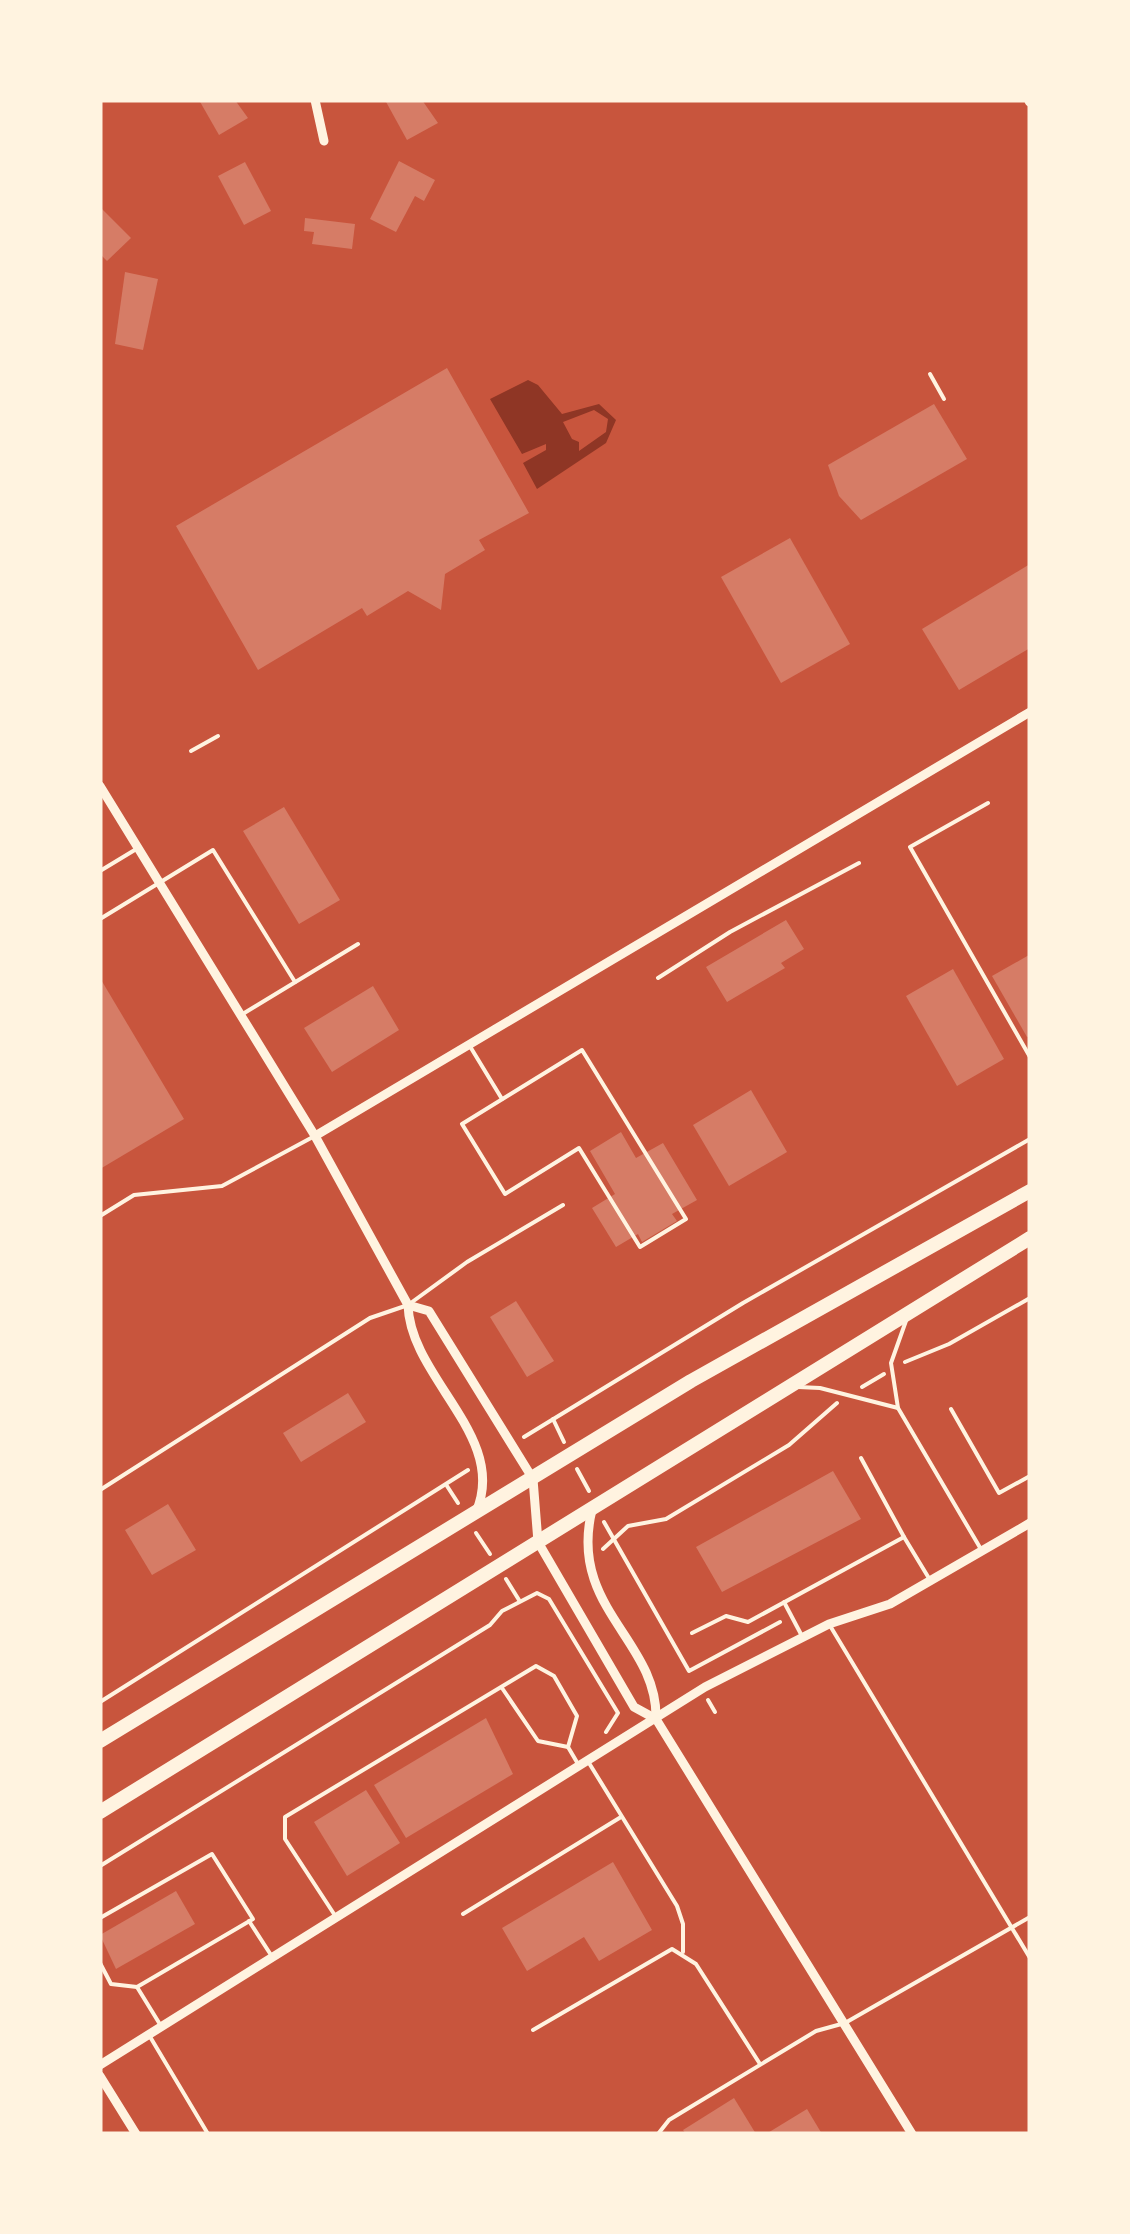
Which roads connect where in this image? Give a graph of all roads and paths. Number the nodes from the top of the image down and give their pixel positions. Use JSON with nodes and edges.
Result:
{"nodes":[{"id":1,"x":316,"y":100,"type":"edge"},
{"id":2,"x":324,"y":141,"type":"dead end"},
{"id":3,"x":930,"y":374,"type":"dead end"},
{"id":4,"x":944,"y":399,"type":"dead end"},
{"id":5,"x":1030,"y":712,"type":"edge"},
{"id":6,"x":218,"y":736,"type":"dead end"},
{"id":7,"x":191,"y":751,"type":"dead end"},
{"id":8,"x":100,"y":786,"type":"edge"},
{"id":9,"x":988,"y":803,"type":"dead end"},
{"id":10,"x":138,"y":848,"type":"junction"},
{"id":11,"x":859,"y":863,"type":"dead end"},
{"id":12,"x":100,"y":871,"type":"edge"},
{"id":13,"x":159,"y":882,"type":"junction"},
{"id":14,"x":100,"y":919,"type":"edge"},
{"id":15,"x":358,"y":944,"type":"dead end"},
{"id":16,"x":658,"y":978,"type":"dead end"},
{"id":17,"x":294,"y":982,"type":"junction"},
{"id":18,"x":240,"y":1015,"type":"junction"},
{"id":19,"x":468,"y":1044,"type":"junction"},
{"id":20,"x":1030,"y":1057,"type":"edge"},
{"id":21,"x":502,"y":1099,"type":"junction"},
{"id":22,"x":314,"y":1136,"type":"junction"},
{"id":23,"x":1030,"y":1139,"type":"edge"},
{"id":24,"x":1030,"y":1191,"type":"edge"},
{"id":25,"x":563,"y":1206,"type":"dead end"},
{"id":26,"x":100,"y":1216,"type":"edge"},
{"id":27,"x":1030,"y":1238,"type":"edge"},
{"id":28,"x":1030,"y":1298,"type":"edge"},
{"id":29,"x":408,"y":1305,"type":"junction"},
{"id":30,"x":909,"y":1313,"type":"junction"},
{"id":31,"x":892,"y":1369,"type":"junction"},
{"id":32,"x":788,"y":1387,"type":"junction"},
{"id":33,"x":848,"y":1395,"type":"junction"},
{"id":34,"x":898,"y":1408,"type":"junction"},
{"id":35,"x":952,"y":1409,"type":"dead end"},
{"id":36,"x":571,"y":1456,"type":"junction"},
{"id":37,"x":861,"y":1458,"type":"dead end"},
{"id":38,"x":468,"y":1471,"type":"dead end"},
{"id":39,"x":1030,"y":1476,"type":"edge"},
{"id":40,"x":533,"y":1479,"type":"junction"},
{"id":41,"x":447,"y":1485,"type":"junction"},
{"id":42,"x":100,"y":1490,"type":"edge"},
{"id":43,"x":594,"y":1503,"type":"junction"},
{"id":44,"x":471,"y":1517,"type":"junction"},
{"id":45,"x":1030,"y":1523,"type":"edge"},
{"id":46,"x":904,"y":1537,"type":"junction"},
{"id":47,"x":538,"y":1542,"type":"junction"},
{"id":48,"x":614,"y":1542,"type":"junction"},
{"id":49,"x":982,"y":1551,"type":"junction"},
{"id":50,"x":586,"y":1560,"type":"junction"},
{"id":51,"x":498,"y":1566,"type":"junction"},
{"id":52,"x":558,"y":1579,"type":"junction"},
{"id":53,"x":930,"y":1581,"type":"junction"},
{"id":54,"x":537,"y":1593,"type":"junction"},
{"id":55,"x":519,"y":1600,"type":"junction"},
{"id":56,"x":784,"y":1602,"type":"junction"},
{"id":57,"x":829,"y":1624,"type":"junction"},
{"id":58,"x":692,"y":1633,"type":"dead end"},
{"id":59,"x":803,"y":1638,"type":"junction"},
{"id":60,"x":501,"y":1686,"type":"junction"},
{"id":61,"x":100,"y":1702,"type":"edge"},
{"id":62,"x":656,"y":1719,"type":"junction"},
{"id":63,"x":597,"y":1738,"type":"dead end"},
{"id":64,"x":100,"y":1741,"type":"edge"},
{"id":65,"x":568,"y":1747,"type":"junction"},
{"id":66,"x":584,"y":1764,"type":"junction"},
{"id":67,"x":100,"y":1812,"type":"edge"},
{"id":68,"x":622,"y":1816,"type":"junction"},
{"id":69,"x":100,"y":1866,"type":"edge"},
{"id":70,"x":463,"y":1914,"type":"dead end"},
{"id":71,"x":1030,"y":1917,"type":"edge"},
{"id":72,"x":100,"y":1918,"type":"edge"},
{"id":73,"x":336,"y":1918,"type":"junction"},
{"id":74,"x":249,"y":1921,"type":"junction"},
{"id":75,"x":1012,"y":1928,"type":"junction"},
{"id":76,"x":683,"y":1952,"type":"junction"},
{"id":77,"x":273,"y":1958,"type":"junction"},
{"id":78,"x":1030,"y":1958,"type":"edge"},
{"id":79,"x":100,"y":1963,"type":"edge"},
{"id":80,"x":138,"y":1987,"type":"junction"},
{"id":81,"x":846,"y":2023,"type":"junction"},
{"id":82,"x":162,"y":2027,"type":"junction"},
{"id":83,"x":533,"y":2030,"type":"dead end"},
{"id":84,"x":149,"y":2035,"type":"junction"},
{"id":85,"x":760,"y":2064,"type":"junction"},
{"id":86,"x":100,"y":2065,"type":"edge"},
{"id":87,"x":100,"y":2076,"type":"edge"},
{"id":88,"x":136,"y":2134,"type":"edge"},
{"id":89,"x":208,"y":2134,"type":"edge"},
{"id":90,"x":658,"y":2134,"type":"edge"},
{"id":91,"x":912,"y":2134,"type":"edge"}],
"edges":[{"from":1,"to":2,"type":"street"},
{"from":3,"to":4,"type":"path"},
{"from":5,"to":19,"type":"street"},
{"from":6,"to":7,"type":"path"},
{"from":8,"to":10,"type":"street"},
{"from":9,"to":20,"type":"lane"},
{"from":10,"to":12,"type":"lane"},
{"from":10,"to":13,"type":"street"},
{"from":11,"to":16,"type":"lane"},
{"from":13,"to":14,"type":"lane"},
{"from":13,"to":17,"type":"lane"},
{"from":13,"to":18,"type":"street"},
{"from":15,"to":17,"type":"lane"},
{"from":17,"to":18,"type":"lane"},
{"from":18,"to":22,"type":"street"},
{"from":19,"to":21,"type":"lane"},
{"from":19,"to":22,"type":"street"},
{"from":21,"to":21,"type":"lane"},
{"from":22,"to":26,"type":"lane"},
{"from":22,"to":29,"type":"street"},
{"from":23,"to":36,"type":"path"},
{"from":24,"to":36,"type":"main road"},
{"from":25,"to":29,"type":"lane"},
{"from":27,"to":30,"type":"main road"},
{"from":28,"to":31,"type":"path"},
{"from":29,"to":40,"type":"street"},
{"from":29,"to":42,"type":"lane"},
{"from":29,"to":44,"type":"street"},
{"from":30,"to":31,"type":"lane"},
{"from":30,"to":32,"type":"main road"},
{"from":31,"to":33,"type":"path"},
{"from":31,"to":34,"type":"lane"},
{"from":32,"to":33,"type":"lane"},
{"from":32,"to":43,"type":"main road"},
{"from":33,"to":34,"type":"lane"},
{"from":33,"to":48,"type":"path"},
{"from":34,"to":49,"type":"lane"},
{"from":35,"to":39,"type":"lane"},
{"from":36,"to":40,"type":"main road"},
{"from":36,"to":43,"type":"path"},
{"from":37,"to":46,"type":"lane"},
{"from":38,"to":41,"type":"path"},
{"from":40,"to":44,"type":"main road"},
{"from":40,"to":47,"type":"street"},
{"from":41,"to":44,"type":"path"},
{"from":41,"to":61,"type":"path"},
{"from":43,"to":47,"type":"main road"},
{"from":43,"to":48,"type":"path"},
{"from":43,"to":50,"type":"street"},
{"from":44,"to":51,"type":"path"},
{"from":44,"to":64,"type":"main road"},
{"from":45,"to":49,"type":"street"},
{"from":46,"to":53,"type":"lane"},
{"from":46,"to":56,"type":"lane"},
{"from":47,"to":51,"type":"main road"},
{"from":47,"to":52,"type":"street"},
{"from":48,"to":50,"type":"path"},
{"from":49,"to":53,"type":"street"},
{"from":50,"to":62,"type":"street"},
{"from":51,"to":55,"type":"path"},
{"from":51,"to":67,"type":"main road"},
{"from":52,"to":54,"type":"path"},
{"from":52,"to":62,"type":"street"},
{"from":53,"to":57,"type":"street"},
{"from":54,"to":55,"type":"path"},
{"from":54,"to":63,"type":"path"},
{"from":55,"to":69,"type":"path"},
{"from":56,"to":58,"type":"lane"},
{"from":56,"to":59,"type":"lane"},
{"from":57,"to":59,"type":"street"},
{"from":57,"to":75,"type":"lane"},
{"from":59,"to":62,"type":"street"},
{"from":60,"to":65,"type":"lane"},
{"from":60,"to":65,"type":"lane"},
{"from":60,"to":73,"type":"lane"},
{"from":62,"to":66,"type":"street"},
{"from":62,"to":81,"type":"street"},
{"from":65,"to":66,"type":"lane"},
{"from":66,"to":68,"type":"lane"},
{"from":66,"to":73,"type":"street"},
{"from":68,"to":70,"type":"lane"},
{"from":68,"to":76,"type":"lane"},
{"from":71,"to":75,"type":"lane"},
{"from":72,"to":74,"type":"lane"},
{"from":73,"to":77,"type":"street"},
{"from":74,"to":77,"type":"lane"},
{"from":74,"to":80,"type":"lane"},
{"from":75,"to":78,"type":"lane"},
{"from":75,"to":81,"type":"lane"},
{"from":76,"to":83,"type":"lane"},
{"from":76,"to":85,"type":"lane"},
{"from":77,"to":82,"type":"street"},
{"from":79,"to":80,"type":"lane"},
{"from":80,"to":82,"type":"lane"},
{"from":81,"to":85,"type":"lane"},
{"from":81,"to":91,"type":"street"},
{"from":82,"to":84,"type":"street"},
{"from":84,"to":86,"type":"street"},
{"from":84,"to":89,"type":"lane"},
{"from":85,"to":90,"type":"lane"},
{"from":87,"to":88,"type":"street"}]}
